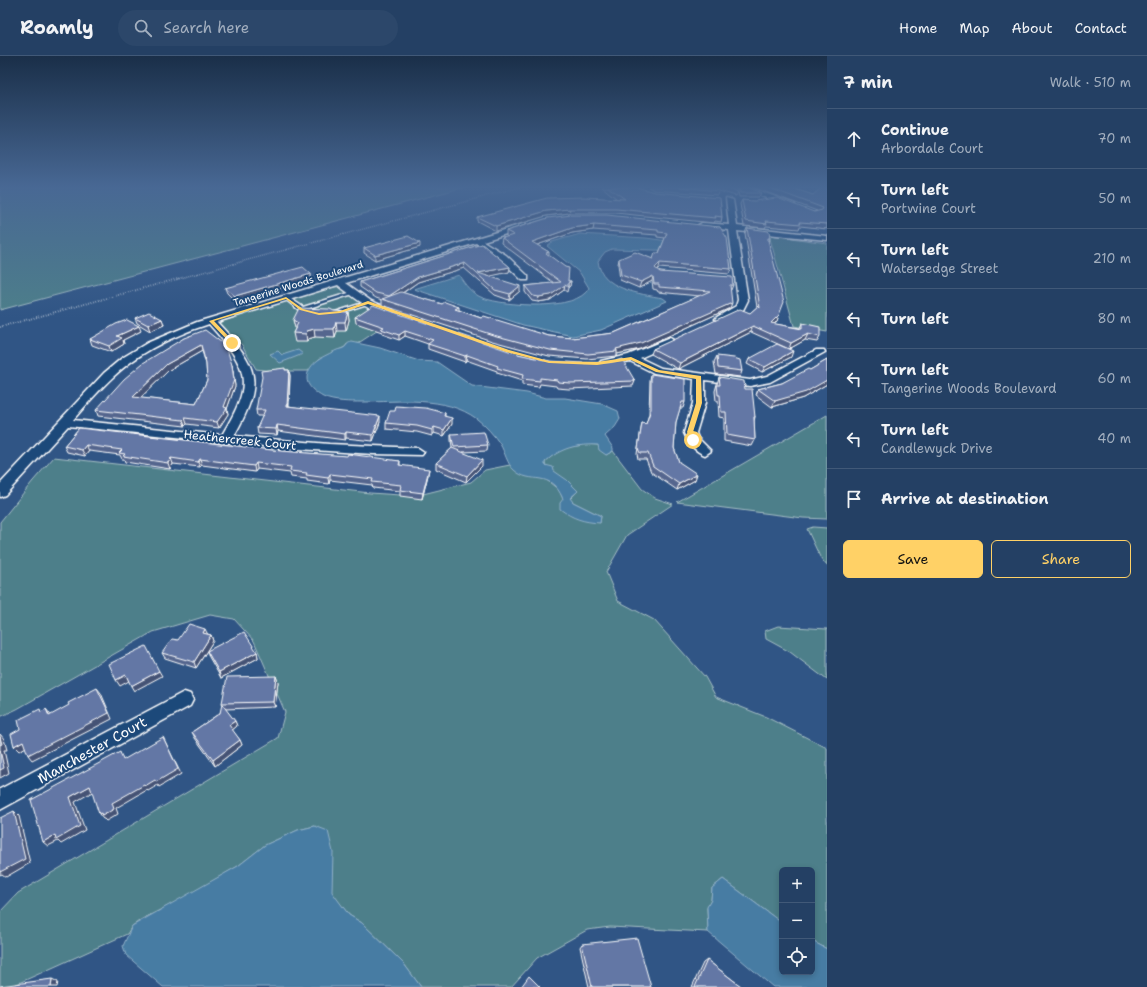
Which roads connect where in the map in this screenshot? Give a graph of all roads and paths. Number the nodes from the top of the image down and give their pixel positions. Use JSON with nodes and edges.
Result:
{"nodes":[{"id":1,"x":359,"y":230,"type":"edge"},
{"id":2,"x":509,"y":230,"type":"edge"},
{"id":3,"x":733,"y":230,"type":"edge"},
{"id":4,"x":756,"y":230,"type":"edge"},
{"id":5,"x":827,"y":238,"type":"edge"},
{"id":6,"x":477,"y":240,"type":"junction"},
{"id":7,"x":525,"y":278,"type":"dead end"},
{"id":8,"x":339,"y":282,"type":"junction"},
{"id":9,"x":354,"y":293,"type":"junction"},
{"id":10,"x":286,"y":298,"type":"junction"},
{"id":11,"x":368,"y":303,"type":"junction"},
{"id":12,"x":301,"y":310,"type":"junction"},
{"id":13,"x":314,"y":314,"type":"edge"},
{"id":14,"x":329,"y":314,"type":"edge"},
{"id":15,"x":403,"y":316,"type":"edge"},
{"id":16,"x":211,"y":321,"type":"junction"},
{"id":17,"x":713,"y":322,"type":"edge"},
{"id":18,"x":0,"y":327,"type":"edge"},
{"id":19,"x":679,"y":337,"type":"edge"},
{"id":20,"x":820,"y":352,"type":"dead end"},
{"id":21,"x":631,"y":358,"type":"junction"},
{"id":22,"x":597,"y":364,"type":"edge"},
{"id":23,"x":699,"y":377,"type":"junction"},
{"id":24,"x":63,"y":422,"type":"junction"},
{"id":25,"x":226,"y":440,"type":"junction"},
{"id":26,"x":705,"y":451,"type":"dead end"},
{"id":27,"x":418,"y":452,"type":"dead end"},
{"id":28,"x":0,"y":492,"type":"edge"},
{"id":29,"x":184,"y":700,"type":"dead end"},
{"id":30,"x":0,"y":800,"type":"edge"}],
"edges":[{"from":1,"to":18,"type":"path"},
{"from":2,"to":6,"type":"street","name":"Tangerine Woods Boulevard"},
{"from":3,"to":17,"type":"street"},
{"from":4,"to":5,"type":"street"},
{"from":6,"to":7,"type":"street"},
{"from":6,"to":8,"type":"street","name":"Tangerine Woods Boulevard"},
{"from":8,"to":9,"type":"street"},
{"from":8,"to":10,"type":"street","name":"Tangerine Woods Boulevard"},
{"from":9,"to":11,"type":"street"},
{"from":9,"to":12,"type":"lane"},
{"from":10,"to":12,"type":"lane"},
{"from":10,"to":16,"type":"street","name":"Tangerine Woods Boulevard"},
{"from":11,"to":14,"type":"lane"},
{"from":11,"to":15,"type":"street"},
{"from":12,"to":13,"type":"lane"},
{"from":16,"to":24,"type":"street","name":"Tangerine Woods Boulevard"},
{"from":16,"to":25,"type":"street"},
{"from":19,"to":21,"type":"street"},
{"from":20,"to":23,"type":"street"},
{"from":21,"to":22,"type":"street"},
{"from":21,"to":23,"type":"street"},
{"from":23,"to":26,"type":"street"},
{"from":24,"to":25,"type":"street","name":"Heathercreek Court"},
{"from":24,"to":28,"type":"street","name":"Tangerine Woods Boulevard"},
{"from":25,"to":27,"type":"street","name":"Heathercreek Court"},
{"from":29,"to":30,"type":"street","name":"Manchester Court"}]}
